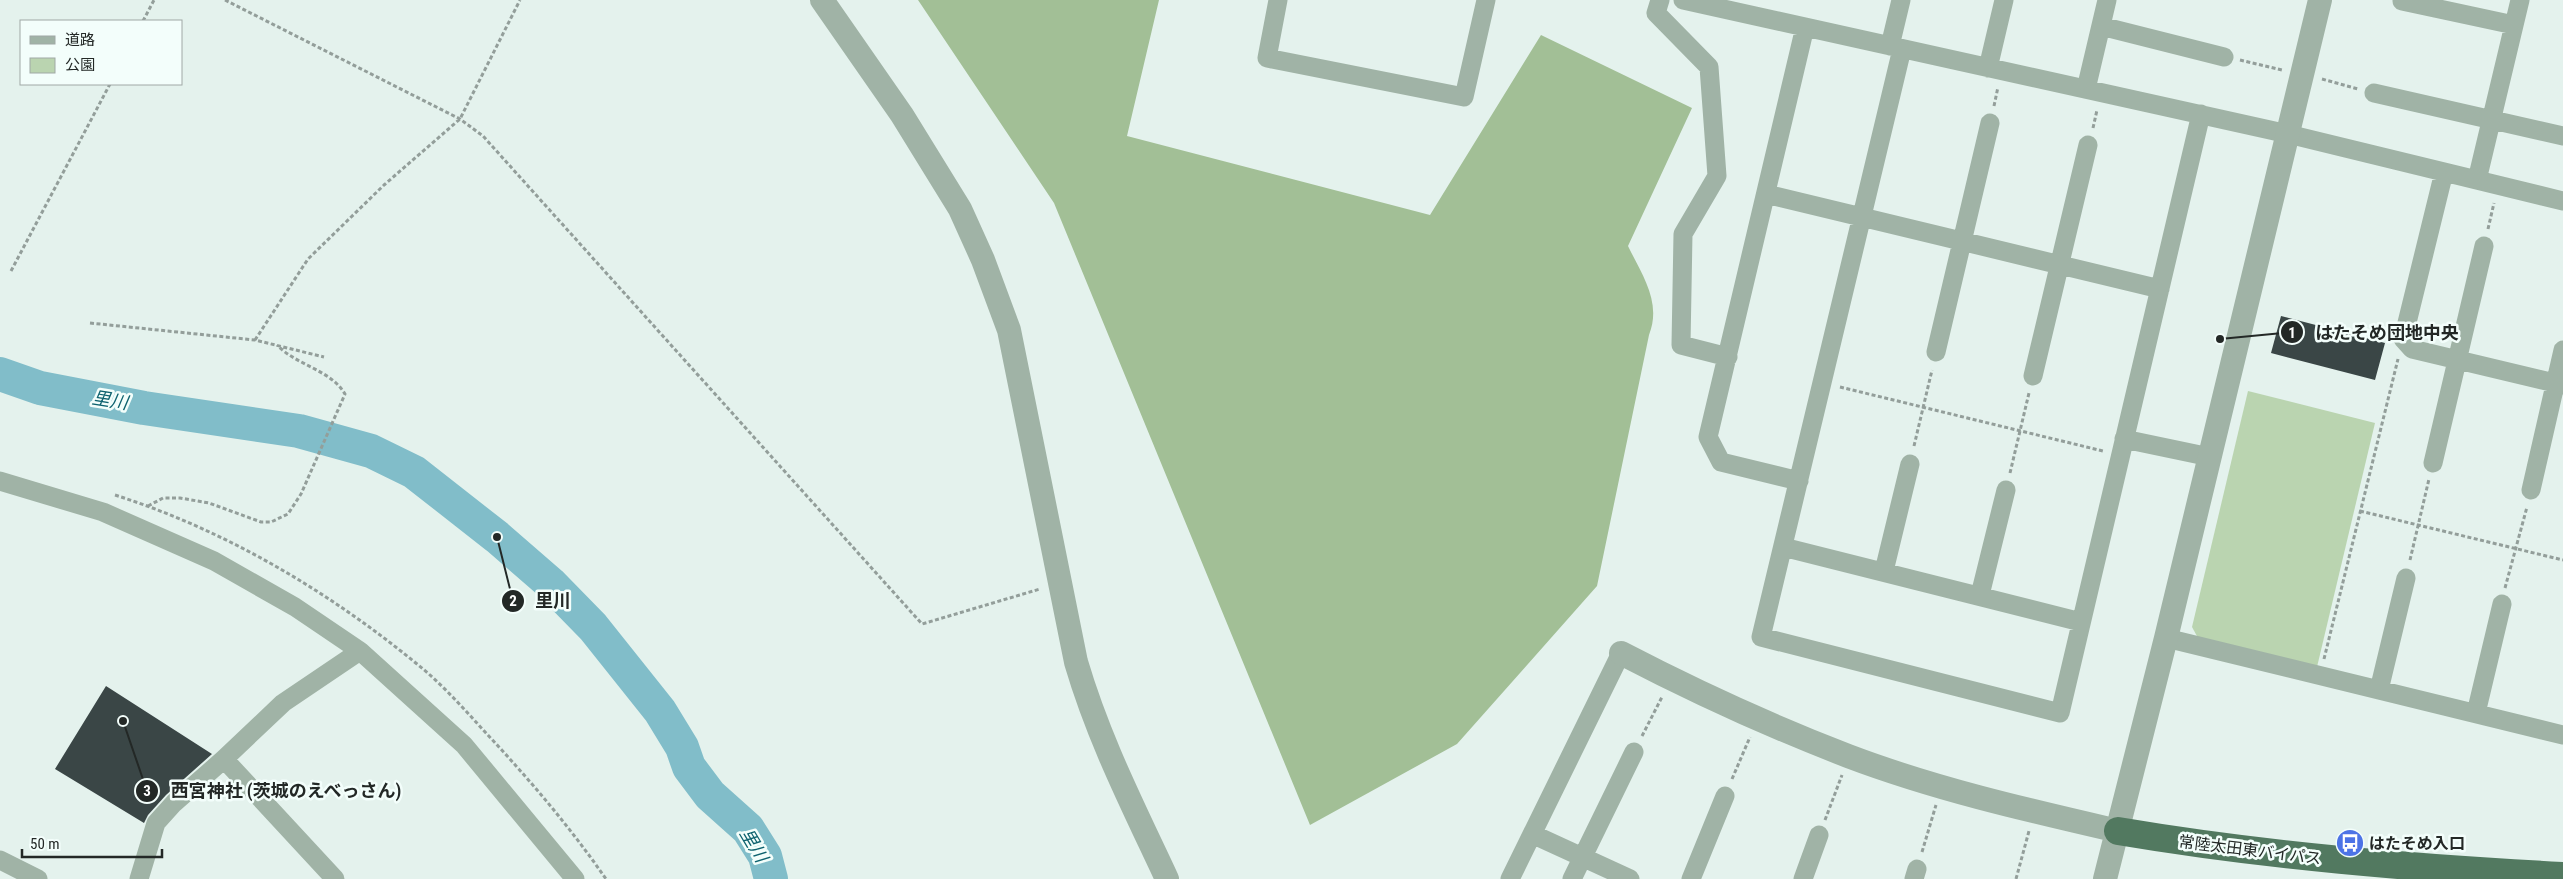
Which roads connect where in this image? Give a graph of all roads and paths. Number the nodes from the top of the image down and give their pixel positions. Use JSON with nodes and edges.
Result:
{"nodes":[{"id":1,"x":154,"y":0,"type":"edge"},
{"id":2,"x":225,"y":0,"type":"edge"},
{"id":3,"x":520,"y":0,"type":"edge"},
{"id":4,"x":822,"y":0,"type":"edge"},
{"id":5,"x":1278,"y":0,"type":"edge"},
{"id":6,"x":1486,"y":0,"type":"edge"},
{"id":7,"x":1660,"y":0,"type":"edge"},
{"id":8,"x":1683,"y":0,"type":"edge"},
{"id":9,"x":1901,"y":0,"type":"edge"},
{"id":10,"x":2004,"y":0,"type":"edge"},
{"id":11,"x":2107,"y":0,"type":"edge"},
{"id":12,"x":2320,"y":0,"type":"edge"},
{"id":13,"x":2520,"y":0,"type":"edge"},
{"id":14,"x":2402,"y":1,"type":"dead end"},
{"id":15,"x":1758,"y":8,"type":"edge"},
{"id":16,"x":144,"y":20,"type":"edge"},
{"id":17,"x":2514,"y":25,"type":"junction"},
{"id":18,"x":2101,"y":26,"type":"junction"},
{"id":19,"x":1805,"y":27,"type":"junction"},
{"id":20,"x":1896,"y":47,"type":"junction"},
{"id":21,"x":2224,"y":57,"type":"joint"},
{"id":22,"x":1995,"y":69,"type":"junction"},
{"id":23,"x":2302,"y":74,"type":"junction"},
{"id":24,"x":109,"y":85,"type":"edge"},
{"id":25,"x":2094,"y":91,"type":"junction"},
{"id":26,"x":2374,"y":93,"type":"joint"},
{"id":27,"x":2201,"y":114,"type":"junction"},
{"id":28,"x":460,"y":119,"type":"junction"},
{"id":29,"x":2491,"y":121,"type":"junction"},
{"id":30,"x":1990,"y":123,"type":"joint"},
{"id":31,"x":2288,"y":134,"type":"junction"},
{"id":32,"x":2563,"y":136,"type":"edge"},
{"id":33,"x":2088,"y":145,"type":"joint"},
{"id":34,"x":2444,"y":172,"type":"junction"},
{"id":35,"x":2477,"y":180,"type":"junction"},
{"id":36,"x":2499,"y":185,"type":"junction"},
{"id":37,"x":1766,"y":194,"type":"junction"},
{"id":38,"x":2563,"y":201,"type":"edge"},
{"id":39,"x":1862,"y":217,"type":"junction"},
{"id":40,"x":1962,"y":241,"type":"junction"},
{"id":41,"x":2484,"y":246,"type":"joint"},
{"id":42,"x":2060,"y":265,"type":"junction"},
{"id":43,"x":11,"y":271,"type":"dead end"},
{"id":44,"x":2160,"y":289,"type":"junction"},
{"id":45,"x":90,"y":323,"type":"dead end"},
{"id":46,"x":2403,"y":339,"type":"junction"},
{"id":47,"x":255,"y":340,"type":"junction"},
{"id":48,"x":276,"y":345,"type":"junction"},
{"id":49,"x":2563,"y":350,"type":"edge"},
{"id":50,"x":1936,"y":352,"type":"joint"},
{"id":51,"x":324,"y":357,"type":"dead end"},
{"id":52,"x":1728,"y":357,"type":"junction"},
{"id":53,"x":2458,"y":359,"type":"junction"},
{"id":54,"x":2033,"y":376,"type":"joint"},
{"id":55,"x":1822,"y":383,"type":"junction"},
{"id":56,"x":2559,"y":384,"type":"edge"},
{"id":57,"x":1923,"y":407,"type":"junction"},
{"id":58,"x":2020,"y":430,"type":"junction"},
{"id":59,"x":2122,"y":447,"type":"junction"},
{"id":60,"x":2210,"y":456,"type":"junction"},
{"id":61,"x":2433,"y":463,"type":"joint"},
{"id":62,"x":1910,"y":464,"type":"joint"},
{"id":63,"x":0,"y":481,"type":"edge"},
{"id":64,"x":1799,"y":481,"type":"junction"},
{"id":65,"x":2006,"y":490,"type":"joint"},
{"id":66,"x":2531,"y":490,"type":"joint"},
{"id":67,"x":147,"y":506,"type":"dead end"},
{"id":68,"x":2360,"y":511,"type":"junction"},
{"id":69,"x":2418,"y":526,"type":"junction"},
{"id":70,"x":1782,"y":547,"type":"junction"},
{"id":71,"x":2516,"y":548,"type":"junction"},
{"id":72,"x":2563,"y":560,"type":"edge"},
{"id":73,"x":1884,"y":571,"type":"junction"},
{"id":74,"x":2406,"y":578,"type":"joint"},
{"id":75,"x":1059,"y":583,"type":"junction"},
{"id":76,"x":1980,"y":595,"type":"junction"},
{"id":77,"x":2502,"y":604,"type":"joint"},
{"id":78,"x":2081,"y":622,"type":"junction"},
{"id":79,"x":2166,"y":638,"type":"junction"},
{"id":80,"x":360,"y":651,"type":"junction"},
{"id":81,"x":1620,"y":653,"type":"joint"},
{"id":82,"x":2319,"y":676,"type":"junction"},
{"id":83,"x":1671,"y":679,"type":"junction"},
{"id":84,"x":2379,"y":690,"type":"junction"},
{"id":85,"x":2476,"y":713,"type":"junction"},
{"id":86,"x":1758,"y":719,"type":"junction"},
{"id":87,"x":2563,"y":735,"type":"edge"},
{"id":88,"x":1634,"y":752,"type":"joint"},
{"id":89,"x":1850,"y":756,"type":"junction"},
{"id":90,"x":224,"y":760,"type":"junction"},
{"id":91,"x":1942,"y":786,"type":"junction"},
{"id":92,"x":1725,"y":796,"type":"joint"},
{"id":93,"x":2034,"y":812,"type":"junction"},
{"id":94,"x":2118,"y":831,"type":"junction"},
{"id":95,"x":1532,"y":834,"type":"junction"},
{"id":96,"x":1819,"y":835,"type":"joint"},
{"id":97,"x":1583,"y":857,"type":"junction"},
{"id":98,"x":0,"y":860,"type":"edge"},
{"id":99,"x":1915,"y":874,"type":"edge"},
{"id":100,"x":2563,"y":876,"type":"edge"},
{"id":101,"x":38,"y":879,"type":"edge"},
{"id":102,"x":139,"y":879,"type":"edge"},
{"id":103,"x":335,"y":879,"type":"edge"},
{"id":104,"x":576,"y":879,"type":"edge"},
{"id":105,"x":1167,"y":879,"type":"edge"},
{"id":106,"x":1510,"y":879,"type":"edge"},
{"id":107,"x":1572,"y":879,"type":"edge"},
{"id":108,"x":1630,"y":879,"type":"edge"},
{"id":109,"x":1691,"y":879,"type":"edge"},
{"id":110,"x":1803,"y":879,"type":"edge"},
{"id":111,"x":2016,"y":879,"type":"edge"},
{"id":112,"x":2106,"y":879,"type":"edge"}],
"edges":[{"from":1,"to":16,"type":"path"},
{"from":2,"to":28,"type":"path"},
{"from":3,"to":28,"type":"path"},
{"from":4,"to":75,"type":"street"},
{"from":5,"to":6,"type":"street"},
{"from":7,"to":52,"type":"street"},
{"from":8,"to":15,"type":"street"},
{"from":9,"to":20,"type":"street"},
{"from":10,"to":22,"type":"street"},
{"from":11,"to":18,"type":"street"},
{"from":12,"to":23,"type":"street"},
{"from":13,"to":17,"type":"street"},
{"from":14,"to":17,"type":"street"},
{"from":15,"to":19,"type":"street"},
{"from":17,"to":29,"type":"street"},
{"from":18,"to":21,"type":"street"},
{"from":18,"to":25,"type":"street"},
{"from":19,"to":20,"type":"street"},
{"from":19,"to":37,"type":"street"},
{"from":20,"to":22,"type":"street"},
{"from":20,"to":39,"type":"street"},
{"from":21,"to":23,"type":"path"},
{"from":22,"to":25,"type":"street"},
{"from":22,"to":30,"type":"path"},
{"from":23,"to":26,"type":"path"},
{"from":23,"to":31,"type":"street"},
{"from":24,"to":43,"type":"path"},
{"from":25,"to":27,"type":"street"},
{"from":25,"to":33,"type":"path"},
{"from":26,"to":29,"type":"street"},
{"from":27,"to":31,"type":"street"},
{"from":27,"to":44,"type":"street"},
{"from":28,"to":47,"type":"path"},
{"from":28,"to":75,"type":"path"},
{"from":29,"to":32,"type":"street"},
{"from":29,"to":35,"type":"street"},
{"from":30,"to":40,"type":"street"},
{"from":31,"to":34,"type":"street"},
{"from":31,"to":60,"type":"street"},
{"from":33,"to":42,"type":"street"},
{"from":34,"to":35,"type":"street"},
{"from":34,"to":46,"type":"street"},
{"from":35,"to":36,"type":"street"},
{"from":36,"to":38,"type":"street"},
{"from":36,"to":41,"type":"path"},
{"from":37,"to":39,"type":"street"},
{"from":37,"to":52,"type":"street"},
{"from":39,"to":40,"type":"street"},
{"from":39,"to":55,"type":"street"},
{"from":40,"to":42,"type":"street"},
{"from":40,"to":50,"type":"street"},
{"from":41,"to":53,"type":"street"},
{"from":42,"to":44,"type":"street"},
{"from":42,"to":54,"type":"street"},
{"from":44,"to":59,"type":"street"},
{"from":45,"to":47,"type":"path"},
{"from":46,"to":53,"type":"street"},
{"from":46,"to":68,"type":"path"},
{"from":47,"to":48,"type":"path"},
{"from":48,"to":51,"type":"path"},
{"from":48,"to":67,"type":"path"},
{"from":49,"to":56,"type":"street"},
{"from":50,"to":57,"type":"path"},
{"from":52,"to":64,"type":"street"},
{"from":53,"to":56,"type":"street"},
{"from":53,"to":61,"type":"street"},
{"from":54,"to":58,"type":"path"},
{"from":55,"to":57,"type":"path"},
{"from":55,"to":64,"type":"street"},
{"from":56,"to":66,"type":"street"},
{"from":57,"to":58,"type":"path"},
{"from":57,"to":62,"type":"path"},
{"from":58,"to":59,"type":"path"},
{"from":58,"to":65,"type":"path"},
{"from":59,"to":60,"type":"street"},
{"from":59,"to":78,"type":"street"},
{"from":60,"to":79,"type":"street"},
{"from":61,"to":69,"type":"path"},
{"from":62,"to":73,"type":"street"},
{"from":63,"to":80,"type":"street"},
{"from":64,"to":70,"type":"street"},
{"from":65,"to":76,"type":"street"},
{"from":66,"to":71,"type":"path"},
{"from":68,"to":69,"type":"path"},
{"from":68,"to":82,"type":"path"},
{"from":69,"to":71,"type":"path"},
{"from":69,"to":74,"type":"path"},
{"from":70,"to":73,"type":"street"},
{"from":70,"to":78,"type":"street"},
{"from":71,"to":72,"type":"path"},
{"from":71,"to":77,"type":"path"},
{"from":73,"to":76,"type":"street"},
{"from":74,"to":84,"type":"street"},
{"from":75,"to":105,"type":"street"},
{"from":76,"to":78,"type":"street"},
{"from":77,"to":85,"type":"street"},
{"from":79,"to":82,"type":"street"},
{"from":79,"to":94,"type":"street"},
{"from":80,"to":90,"type":"street"},
{"from":80,"to":104,"type":"street"},
{"from":81,"to":83,"type":"street"},
{"from":81,"to":95,"type":"street"},
{"from":82,"to":84,"type":"street"},
{"from":83,"to":86,"type":"street"},
{"from":83,"to":88,"type":"path"},
{"from":84,"to":85,"type":"street"},
{"from":85,"to":87,"type":"street"},
{"from":86,"to":89,"type":"street"},
{"from":86,"to":92,"type":"path"},
{"from":88,"to":97,"type":"street"},
{"from":89,"to":91,"type":"street"},
{"from":89,"to":96,"type":"path"},
{"from":90,"to":102,"type":"street"},
{"from":90,"to":103,"type":"street"},
{"from":91,"to":93,"type":"street"},
{"from":91,"to":99,"type":"path"},
{"from":92,"to":109,"type":"street"},
{"from":93,"to":94,"type":"street"},
{"from":93,"to":111,"type":"path"},
{"from":94,"to":100,"type":"highway","name":"常陸太田東バイパス"},
{"from":94,"to":112,"type":"street"},
{"from":95,"to":97,"type":"street"},
{"from":95,"to":106,"type":"street"},
{"from":96,"to":110,"type":"street"},
{"from":97,"to":107,"type":"street"},
{"from":97,"to":108,"type":"street"},
{"from":98,"to":101,"type":"street"}]}
